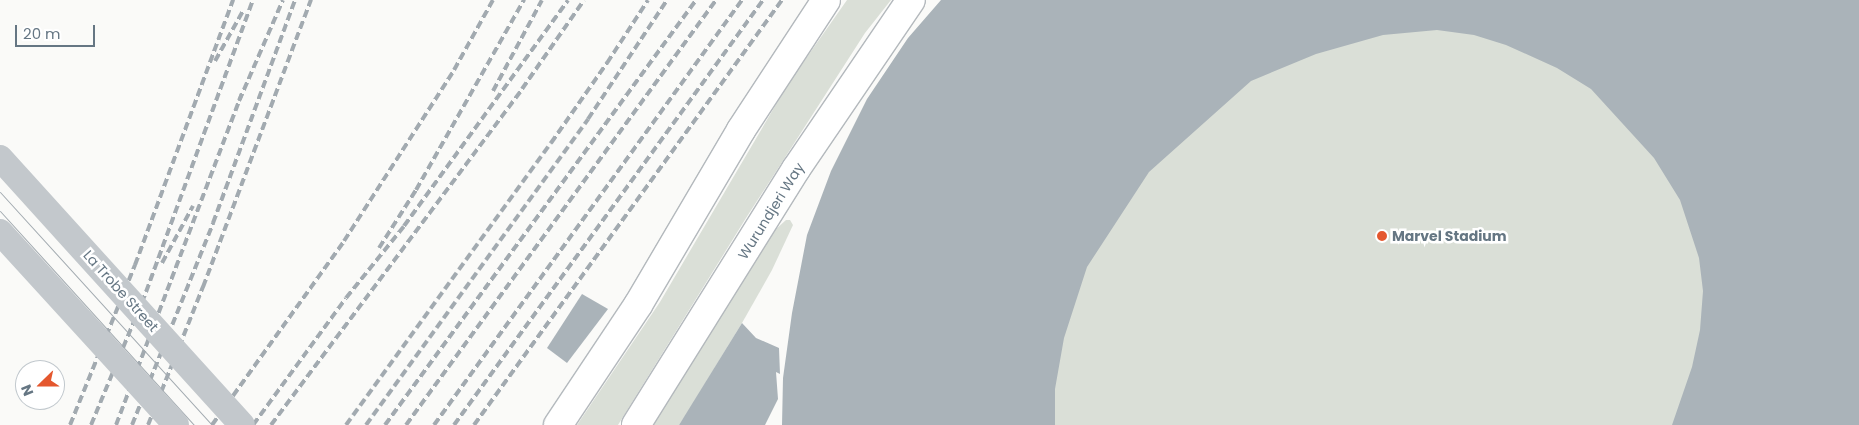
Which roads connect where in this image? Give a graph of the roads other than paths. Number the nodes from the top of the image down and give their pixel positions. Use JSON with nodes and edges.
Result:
{"nodes":[{"id":1,"x":826,"y":0,"type":"edge"},
{"id":2,"x":910,"y":0,"type":"edge"},
{"id":3,"x":0,"y":158,"type":"edge"},
{"id":4,"x":0,"y":232,"type":"edge"},
{"id":5,"x":176,"y":425,"type":"edge"},
{"id":6,"x":242,"y":425,"type":"edge"},
{"id":7,"x":558,"y":425,"type":"edge"},
{"id":8,"x":636,"y":425,"type":"edge"}],
"edges":[{"from":1,"to":7,"type":"highway"},
{"from":2,"to":8,"type":"highway","name":"Wurundjeri Way"},
{"from":3,"to":6,"type":"street","name":"La Trobe Street","bridge":true},
{"from":4,"to":5,"type":"street","bridge":true}]}
